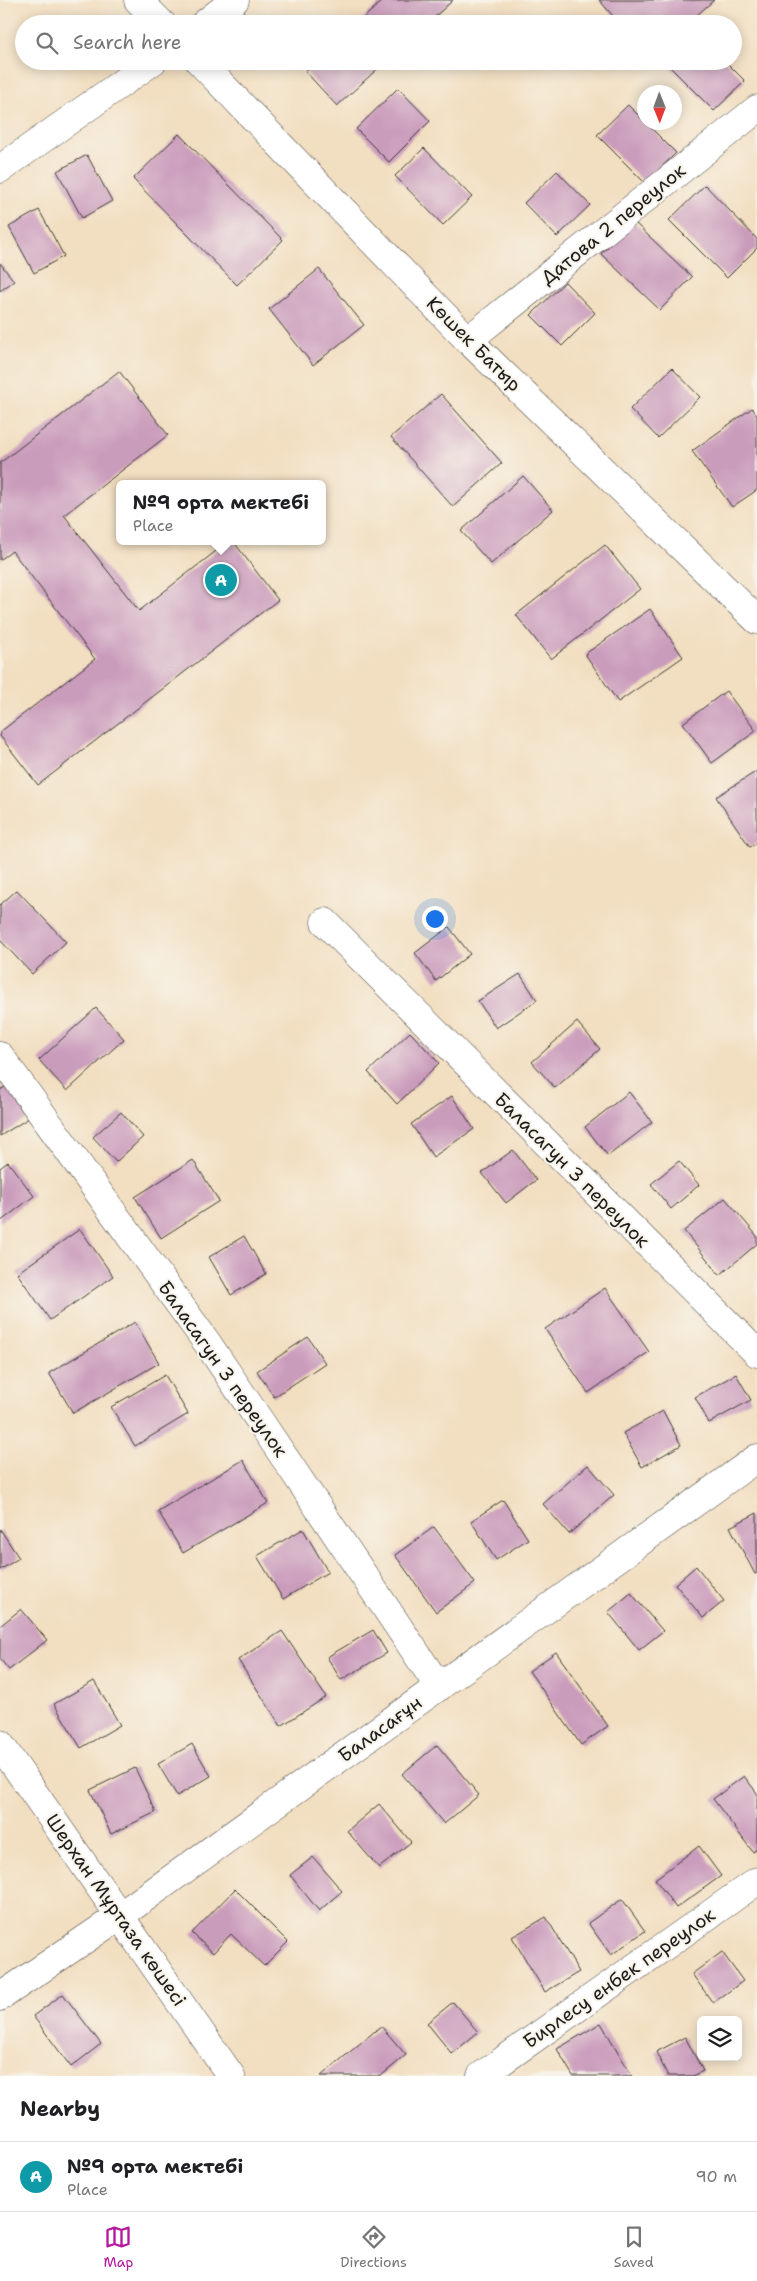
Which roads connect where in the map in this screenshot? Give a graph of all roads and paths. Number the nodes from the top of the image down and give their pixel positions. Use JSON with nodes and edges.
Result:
{"nodes":[{"id":1,"x":138,"y":0,"type":"edge"},
{"id":2,"x":235,"y":0,"type":"edge"},
{"id":3,"x":153,"y":15,"type":"edge"},
{"id":4,"x":216,"y":15,"type":"edge"},
{"id":5,"x":139,"y":70,"type":"edge"},
{"id":6,"x":208,"y":70,"type":"edge"},
{"id":7,"x":757,"y":109,"type":"edge"},
{"id":8,"x":0,"y":169,"type":"edge"},
{"id":9,"x":468,"y":340,"type":"junction"},
{"id":10,"x":757,"y":620,"type":"edge"},
{"id":11,"x":325,"y":922,"type":"dead end"},
{"id":12,"x":0,"y":1056,"type":"edge"},
{"id":13,"x":757,"y":1353,"type":"edge"},
{"id":14,"x":757,"y":1458,"type":"edge"},
{"id":15,"x":439,"y":1686,"type":"junction"},
{"id":16,"x":0,"y":1744,"type":"edge"},
{"id":17,"x":757,"y":1881,"type":"edge"},
{"id":18,"x":121,"y":1915,"type":"junction"},
{"id":19,"x":0,"y":1996,"type":"edge"},
{"id":20,"x":231,"y":2076,"type":"edge"},
{"id":21,"x":481,"y":2076,"type":"edge"}],
"edges":[{"from":1,"to":3,"type":"street"},
{"from":2,"to":4,"type":"street"},
{"from":5,"to":8,"type":"street"},
{"from":6,"to":9,"type":"street","name":"Көшек Батыр"},
{"from":7,"to":9,"type":"street","name":"Датова 2 переулок"},
{"from":9,"to":10,"type":"street","name":"Көшек Батыр"},
{"from":11,"to":13,"type":"street","name":"Баласагун 3 переулок"},
{"from":12,"to":15,"type":"street","name":"Баласагун 3 переулок"},
{"from":14,"to":15,"type":"street","name":"Баласағұн"},
{"from":15,"to":18,"type":"street","name":"Баласағұн"},
{"from":16,"to":18,"type":"street","name":"Шерхан Мұртаза көшесі"},
{"from":17,"to":21,"type":"street","name":"Бирлесу енбек переулок"},
{"from":18,"to":19,"type":"street","name":"Баласағұн"},
{"from":18,"to":20,"type":"street","name":"Шерхан Мұртаза көшесі"}]}
